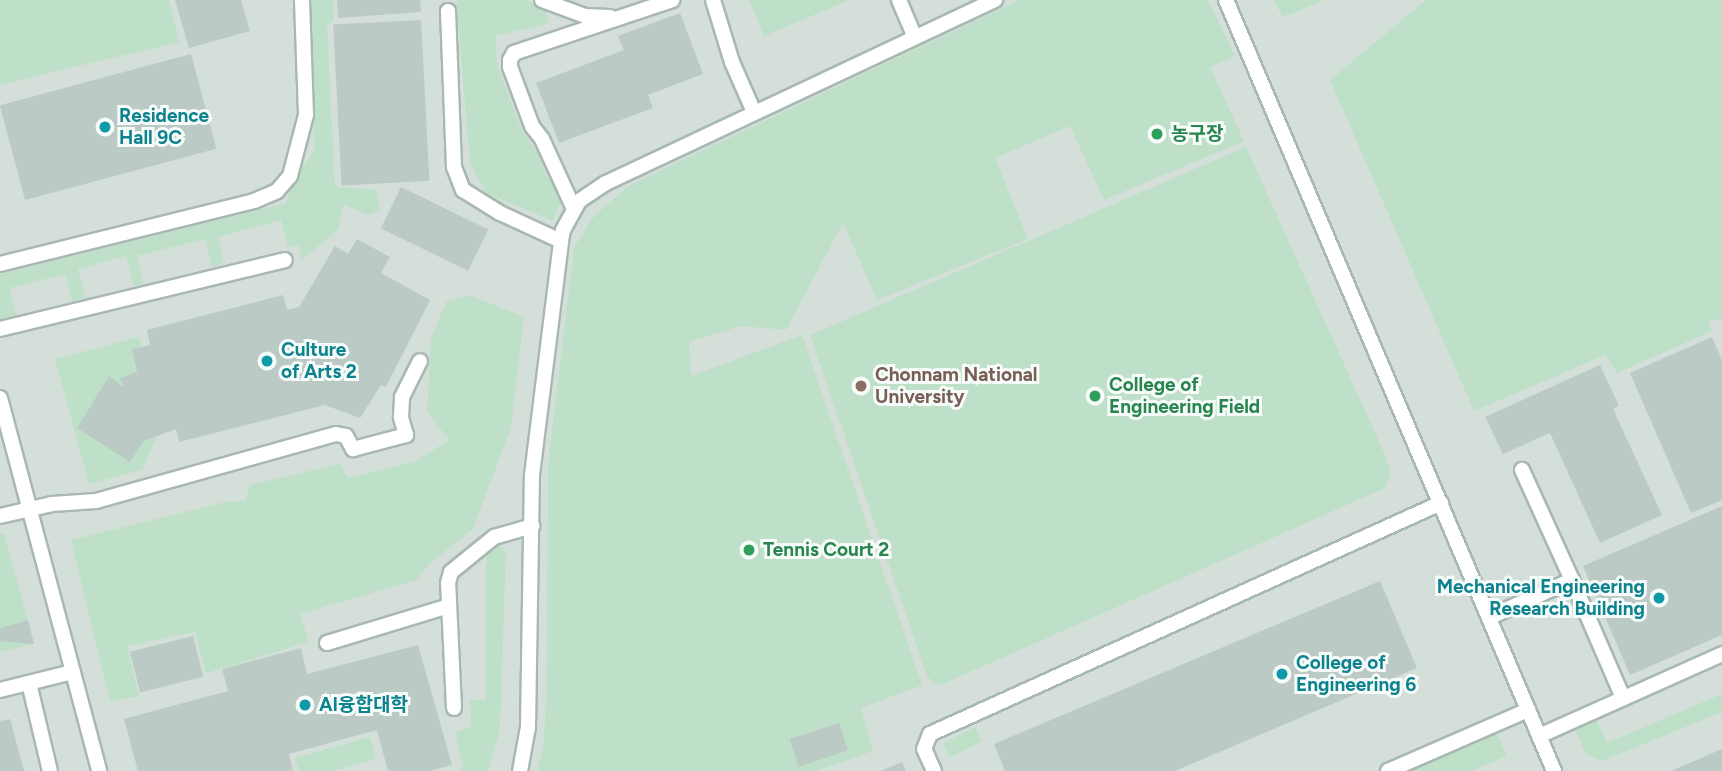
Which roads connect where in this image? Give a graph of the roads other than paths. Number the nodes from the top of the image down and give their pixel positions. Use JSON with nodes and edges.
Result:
{"nodes":[{"id":1,"x":302,"y":0,"type":"edge"},
{"id":2,"x":542,"y":0,"type":"edge"},
{"id":3,"x":672,"y":0,"type":"edge"},
{"id":4,"x":713,"y":0,"type":"edge"},
{"id":5,"x":899,"y":0,"type":"edge"},
{"id":6,"x":995,"y":0,"type":"edge"},
{"id":7,"x":1226,"y":0,"type":"edge"},
{"id":8,"x":448,"y":11,"type":"dead end"},
{"id":9,"x":618,"y":18,"type":"junction"},
{"id":10,"x":914,"y":36,"type":"junction"},
{"id":11,"x":754,"y":112,"type":"junction"},
{"id":12,"x":574,"y":209,"type":"junction"},
{"id":13,"x":561,"y":241,"type":"junction"},
{"id":14,"x":285,"y":260,"type":"dead end"},
{"id":15,"x":0,"y":264,"type":"edge"},
{"id":16,"x":0,"y":329,"type":"edge"},
{"id":17,"x":420,"y":361,"type":"dead end"},
{"id":18,"x":0,"y":398,"type":"edge"},
{"id":19,"x":1522,"y":470,"type":"dead end"},
{"id":20,"x":1441,"y":503,"type":"junction"},
{"id":21,"x":29,"y":508,"type":"junction"},
{"id":22,"x":0,"y":516,"type":"edge"},
{"id":23,"x":533,"y":526,"type":"junction"},
{"id":24,"x":1572,"y":580,"type":"junction"},
{"id":25,"x":449,"y":606,"type":"junction"},
{"id":26,"x":1490,"y":617,"type":"junction"},
{"id":27,"x":327,"y":643,"type":"dead end"},
{"id":28,"x":1722,"y":654,"type":"edge"},
{"id":29,"x":72,"y":672,"type":"junction"},
{"id":30,"x":29,"y":683,"type":"junction"},
{"id":31,"x":0,"y":691,"type":"edge"},
{"id":32,"x":1623,"y":698,"type":"junction"},
{"id":33,"x":454,"y":708,"type":"dead end"},
{"id":34,"x":1528,"y":710,"type":"junction"},
{"id":35,"x":1539,"y":736,"type":"junction"},
{"id":36,"x":50,"y":771,"type":"edge"},
{"id":37,"x":99,"y":771,"type":"edge"},
{"id":38,"x":520,"y":771,"type":"edge"},
{"id":39,"x":934,"y":771,"type":"edge"},
{"id":40,"x":1388,"y":771,"type":"edge"},
{"id":41,"x":1554,"y":771,"type":"edge"}],
"edges":[{"from":1,"to":15,"type":"lane"},
{"from":2,"to":9,"type":"lane"},
{"from":3,"to":9,"type":"lane"},
{"from":4,"to":11,"type":"lane"},
{"from":5,"to":10,"type":"lane"},
{"from":6,"to":10,"type":"lane"},
{"from":7,"to":20,"type":"lane"},
{"from":8,"to":13,"type":"lane"},
{"from":9,"to":12,"type":"lane"},
{"from":10,"to":11,"type":"lane"},
{"from":11,"to":12,"type":"lane"},
{"from":12,"to":13,"type":"lane"},
{"from":13,"to":23,"type":"lane"},
{"from":14,"to":16,"type":"lane"},
{"from":17,"to":21,"type":"lane"},
{"from":18,"to":21,"type":"lane"},
{"from":19,"to":24,"type":"lane"},
{"from":20,"to":26,"type":"lane"},
{"from":20,"to":39,"type":"lane"},
{"from":21,"to":22,"type":"lane"},
{"from":21,"to":29,"type":"lane"},
{"from":23,"to":25,"type":"lane"},
{"from":23,"to":38,"type":"lane"},
{"from":24,"to":26,"type":"lane"},
{"from":24,"to":32,"type":"lane"},
{"from":25,"to":27,"type":"lane"},
{"from":25,"to":33,"type":"lane"},
{"from":26,"to":34,"type":"lane"},
{"from":28,"to":32,"type":"lane"},
{"from":29,"to":30,"type":"lane"},
{"from":29,"to":37,"type":"lane"},
{"from":30,"to":31,"type":"lane"},
{"from":30,"to":36,"type":"lane"},
{"from":32,"to":35,"type":"lane"},
{"from":34,"to":35,"type":"lane"},
{"from":34,"to":40,"type":"lane"},
{"from":35,"to":41,"type":"lane"}]}
